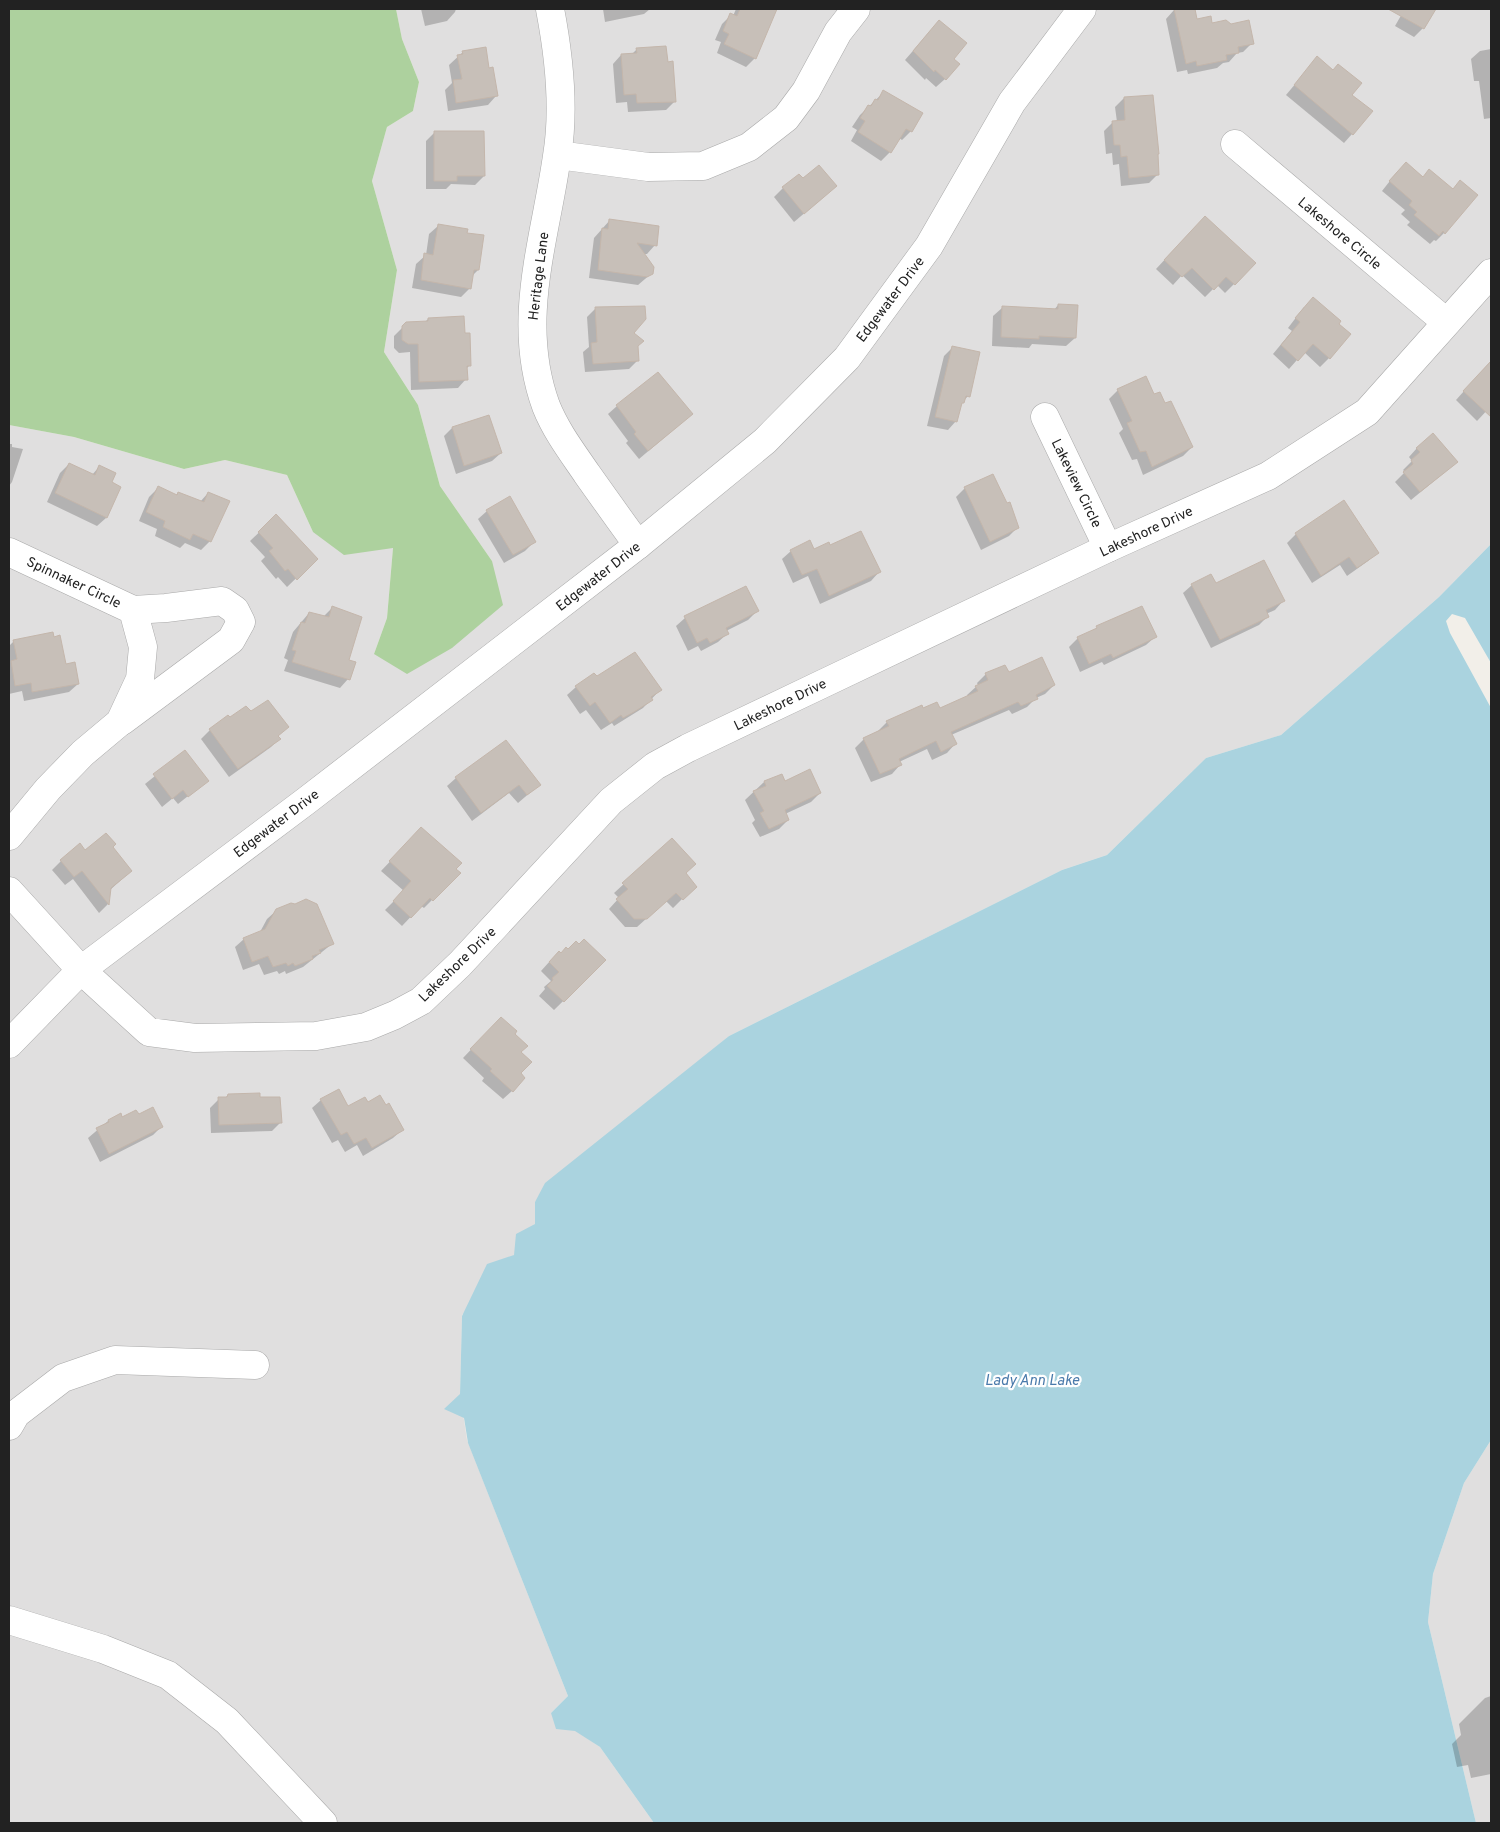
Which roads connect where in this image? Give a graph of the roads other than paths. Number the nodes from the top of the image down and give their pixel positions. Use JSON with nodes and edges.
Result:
{"nodes":[{"id":1,"x":550,"y":9,"type":"edge"},
{"id":2,"x":856,"y":9,"type":"edge"},
{"id":3,"x":1082,"y":9,"type":"edge"},
{"id":4,"x":1235,"y":144,"type":"dead end"},
{"id":5,"x":558,"y":155,"type":"junction"},
{"id":6,"x":1491,"y":273,"type":"edge"},
{"id":7,"x":1446,"y":322,"type":"junction"},
{"id":8,"x":1045,"y":417,"type":"dead end"},
{"id":9,"x":638,"y":545,"type":"junction"},
{"id":10,"x":1108,"y":548,"type":"junction"},
{"id":11,"x":9,"y":552,"type":"edge"},
{"id":12,"x":133,"y":610,"type":"junction"},
{"id":13,"x":120,"y":722,"type":"junction"},
{"id":14,"x":9,"y":836,"type":"edge"},
{"id":15,"x":9,"y":891,"type":"edge"},
{"id":16,"x":81,"y":970,"type":"junction"},
{"id":17,"x":9,"y":1044,"type":"edge"},
{"id":18,"x":254,"y":1365,"type":"dead end"},
{"id":19,"x":9,"y":1426,"type":"edge"},
{"id":20,"x":9,"y":1620,"type":"edge"},
{"id":21,"x":323,"y":1823,"type":"edge"}],
"edges":[{"from":1,"to":5,"type":"street","name":"Heritage Lane"},
{"from":2,"to":5,"type":"street"},
{"from":3,"to":9,"type":"street","name":"Edgewater Drive"},
{"from":4,"to":7,"type":"street","name":"Lakeshore Circle"},
{"from":5,"to":9,"type":"street","name":"Heritage Lane"},
{"from":6,"to":7,"type":"street","name":"Lakeshore Drive"},
{"from":7,"to":10,"type":"street","name":"Lakeshore Drive"},
{"from":8,"to":10,"type":"street","name":"Lakeview Circle"},
{"from":9,"to":16,"type":"street","name":"Edgewater Drive"},
{"from":10,"to":16,"type":"street","name":"Lakeshore Drive"},
{"from":11,"to":12,"type":"street","name":"Spinnaker Circle"},
{"from":12,"to":13,"type":"street","name":"Spinnaker Circle"},
{"from":12,"to":13,"type":"street"},
{"from":13,"to":14,"type":"street","name":"Spinnaker Circle"},
{"from":15,"to":16,"type":"street","name":"Lakeshore Drive"},
{"from":16,"to":17,"type":"street","name":"Edgewater Drive"},
{"from":18,"to":19,"type":"street"},
{"from":20,"to":21,"type":"street"}]}
